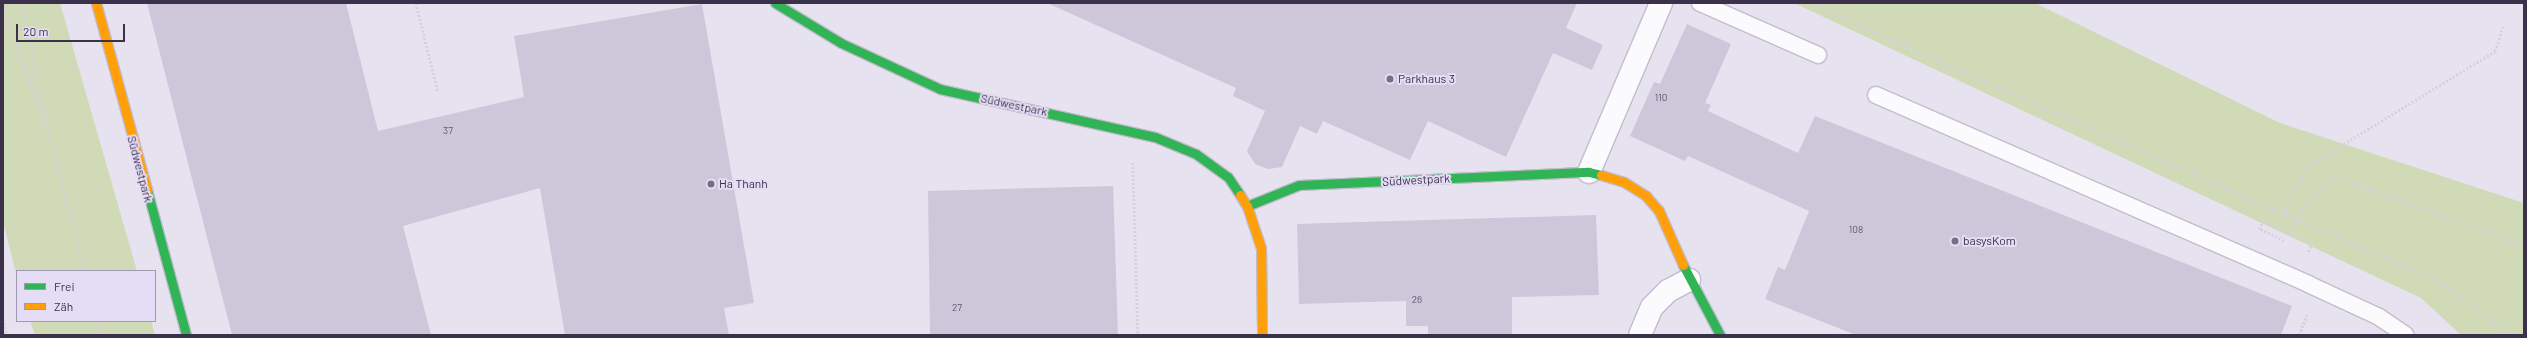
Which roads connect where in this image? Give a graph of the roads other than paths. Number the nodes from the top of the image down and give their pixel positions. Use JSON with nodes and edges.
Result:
{"nodes":[{"id":1,"x":96,"y":3,"type":"edge"},
{"id":2,"x":774,"y":3,"type":"edge"},
{"id":3,"x":1660,"y":3,"type":"edge"},
{"id":4,"x":1700,"y":3,"type":"edge"},
{"id":5,"x":1818,"y":55,"type":"dead end"},
{"id":6,"x":1876,"y":95,"type":"dead end"},
{"id":7,"x":1589,"y":172,"type":"junction"},
{"id":8,"x":1247,"y":206,"type":"junction"},
{"id":9,"x":1689,"y":280,"type":"junction"},
{"id":10,"x":186,"y":335,"type":"edge"},
{"id":11,"x":1262,"y":335,"type":"edge"},
{"id":12,"x":1640,"y":335,"type":"edge"},
{"id":13,"x":1720,"y":335,"type":"edge"},
{"id":14,"x":2406,"y":335,"type":"edge"}],
"edges":[{"from":1,"to":10,"type":"street","name":"Südwestpark"},
{"from":2,"to":8,"type":"street","name":"Südwestpark"},
{"from":3,"to":7,"type":"street"},
{"from":4,"to":5,"type":"lane"},
{"from":6,"to":14,"type":"lane"},
{"from":7,"to":8,"type":"street","name":"Südwestpark"},
{"from":7,"to":9,"type":"street","name":"Südwestpark"},
{"from":8,"to":11,"type":"street","name":"Südwestpark"},
{"from":9,"to":12,"type":"street"},
{"from":9,"to":13,"type":"street","name":"Südwestpark"}]}
